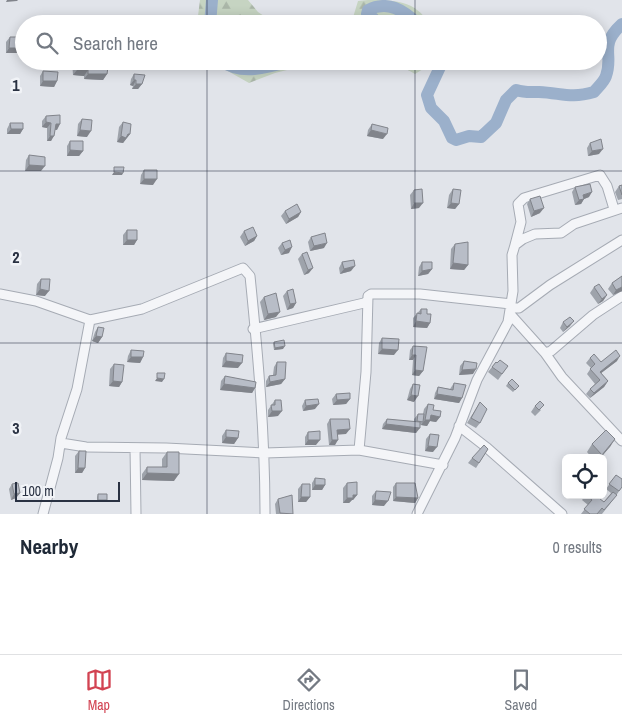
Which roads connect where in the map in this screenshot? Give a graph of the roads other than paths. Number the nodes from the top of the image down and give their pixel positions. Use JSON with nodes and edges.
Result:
{"nodes":[{"id":1,"x":618,"y":208,"type":"edge"},
{"id":2,"x":622,"y":240,"type":"edge"},
{"id":3,"x":515,"y":245,"type":"junction"},
{"id":4,"x":0,"y":294,"type":"edge"},
{"id":5,"x":622,"y":296,"type":"edge"},
{"id":6,"x":367,"y":301,"type":"junction"},
{"id":7,"x":510,"y":309,"type":"junction"},
{"id":8,"x":90,"y":320,"type":"junction"},
{"id":9,"x":253,"y":329,"type":"junction"},
{"id":10,"x":545,"y":353,"type":"junction"},
{"id":11,"x":459,"y":426,"type":"junction"},
{"id":12,"x":622,"y":442,"type":"edge"},
{"id":13,"x":61,"y":443,"type":"junction"},
{"id":14,"x":135,"y":448,"type":"junction"},
{"id":15,"x":359,"y":450,"type":"junction"},
{"id":16,"x":265,"y":453,"type":"junction"},
{"id":17,"x":442,"y":465,"type":"junction"},
{"id":18,"x":43,"y":514,"type":"edge"},
{"id":19,"x":136,"y":514,"type":"edge"},
{"id":20,"x":265,"y":514,"type":"edge"},
{"id":21,"x":417,"y":514,"type":"edge"},
{"id":22,"x":562,"y":514,"type":"edge"}],
"edges":[{"from":1,"to":3,"type":"street"},
{"from":1,"to":3,"type":"street"},
{"from":2,"to":7,"type":"street"},
{"from":3,"to":7,"type":"street"},
{"from":4,"to":8,"type":"street"},
{"from":5,"to":10,"type":"street"},
{"from":6,"to":7,"type":"street"},
{"from":6,"to":9,"type":"street"},
{"from":6,"to":15,"type":"street"},
{"from":7,"to":10,"type":"street"},
{"from":7,"to":11,"type":"street"},
{"from":8,"to":9,"type":"street"},
{"from":8,"to":13,"type":"street"},
{"from":9,"to":16,"type":"street"},
{"from":10,"to":12,"type":"street"},
{"from":11,"to":17,"type":"street"},
{"from":11,"to":22,"type":"street"},
{"from":13,"to":14,"type":"street"},
{"from":13,"to":18,"type":"street"},
{"from":14,"to":16,"type":"street"},
{"from":14,"to":19,"type":"street"},
{"from":15,"to":16,"type":"street"},
{"from":15,"to":17,"type":"street"},
{"from":16,"to":20,"type":"street"},
{"from":17,"to":21,"type":"street"}]}
